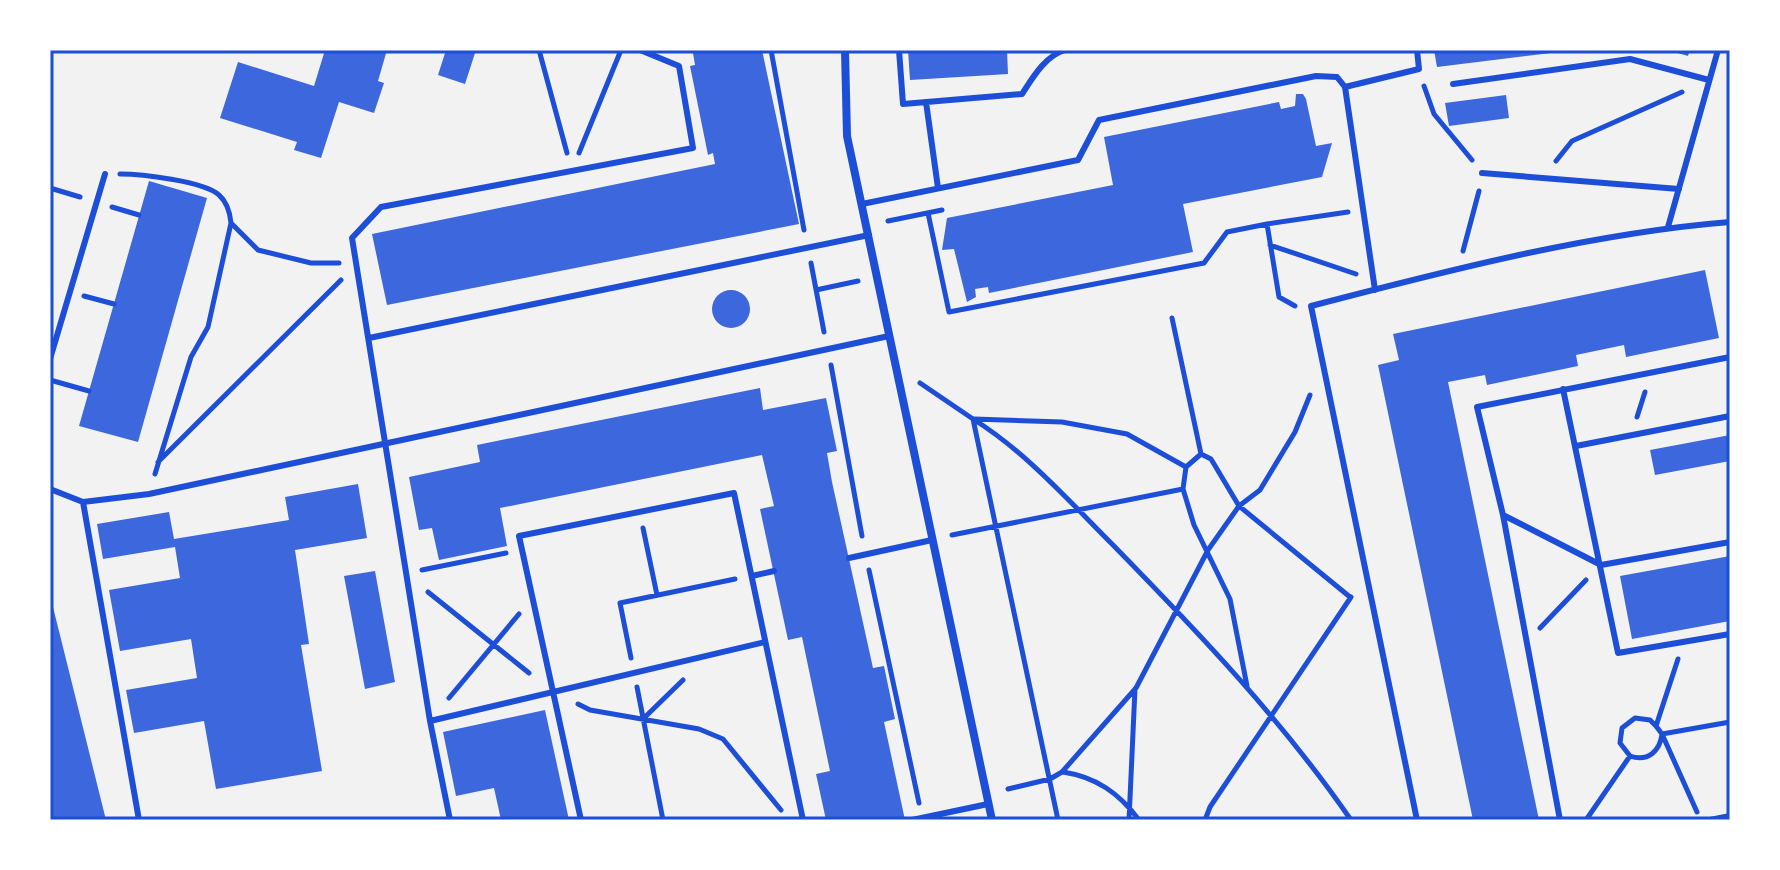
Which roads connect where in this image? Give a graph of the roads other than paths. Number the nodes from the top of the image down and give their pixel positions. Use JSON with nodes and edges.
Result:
{"nodes":[{"id":1,"x":640,"y":50,"type":"edge"},
{"id":2,"x":845,"y":50,"type":"edge"},
{"id":3,"x":899,"y":50,"type":"edge"},
{"id":4,"x":1065,"y":50,"type":"edge"},
{"id":5,"x":1417,"y":50,"type":"edge"},
{"id":6,"x":1718,"y":50,"type":"edge"},
{"id":7,"x":1709,"y":80,"type":"junction"},
{"id":8,"x":1453,"y":84,"type":"dead end"},
{"id":9,"x":1345,"y":87,"type":"junction"},
{"id":10,"x":926,"y":102,"type":"junction"},
{"id":11,"x":1482,"y":173,"type":"road end"},
{"id":12,"x":105,"y":174,"type":"road end"},
{"id":13,"x":938,"y":188,"type":"junction"},
{"id":14,"x":1679,"y":189,"type":"junction"},
{"id":15,"x":862,"y":204,"type":"junction"},
{"id":16,"x":1730,"y":222,"type":"edge"},
{"id":17,"x":1668,"y":227,"type":"junction"},
{"id":18,"x":869,"y":235,"type":"junction"},
{"id":19,"x":1375,"y":290,"type":"junction"},
{"id":20,"x":889,"y":336,"type":"junction"},
{"id":21,"x":369,"y":338,"type":"junction"},
{"id":22,"x":1730,"y":357,"type":"edge"},
{"id":23,"x":50,"y":359,"type":"edge"},
{"id":24,"x":1563,"y":389,"type":"junction"},
{"id":25,"x":1730,"y":416,"type":"edge"},
{"id":26,"x":385,"y":443,"type":"junction"},
{"id":27,"x":1576,"y":446,"type":"junction"},
{"id":28,"x":50,"y":489,"type":"edge"},
{"id":29,"x":83,"y":502,"type":"junction"},
{"id":30,"x":1503,"y":515,"type":"junction"},
{"id":31,"x":932,"y":540,"type":"junction"},
{"id":32,"x":1730,"y":542,"type":"edge"},
{"id":33,"x":849,"y":558,"type":"dead end"},
{"id":34,"x":1601,"y":565,"type":"junction"},
{"id":35,"x":774,"y":571,"type":"dead end"},
{"id":36,"x":752,"y":576,"type":"junction"},
{"id":37,"x":1730,"y":634,"type":"edge"},
{"id":38,"x":765,"y":642,"type":"junction"},
{"id":39,"x":553,"y":692,"type":"junction"},
{"id":40,"x":430,"y":721,"type":"junction"},
{"id":41,"x":988,"y":804,"type":"junction"},
{"id":42,"x":1730,"y":816,"type":"edge"},
{"id":43,"x":139,"y":820,"type":"edge"},
{"id":44,"x":450,"y":820,"type":"edge"},
{"id":45,"x":581,"y":820,"type":"edge"},
{"id":46,"x":803,"y":820,"type":"edge"},
{"id":47,"x":912,"y":820,"type":"edge"},
{"id":48,"x":992,"y":820,"type":"edge"},
{"id":49,"x":1417,"y":820,"type":"edge"},
{"id":50,"x":1560,"y":820,"type":"edge"},
{"id":51,"x":1710,"y":820,"type":"edge"}],
"edges":[{"from":1,"to":21,"type":"lane"},
{"from":2,"to":15,"type":"street"},
{"from":3,"to":10,"type":"lane"},
{"from":4,"to":10,"type":"lane"},
{"from":5,"to":9,"type":"lane"},
{"from":6,"to":7,"type":"lane"},
{"from":7,"to":8,"type":"lane"},
{"from":7,"to":14,"type":"lane"},
{"from":9,"to":13,"type":"lane"},
{"from":9,"to":19,"type":"lane"},
{"from":10,"to":13,"type":"lane"},
{"from":11,"to":14,"type":"lane"},
{"from":12,"to":23,"type":"lane"},
{"from":13,"to":15,"type":"lane"},
{"from":14,"to":17,"type":"lane"},
{"from":15,"to":18,"type":"street"},
{"from":16,"to":17,"type":"lane"},
{"from":17,"to":19,"type":"lane"},
{"from":18,"to":20,"type":"street"},
{"from":18,"to":21,"type":"lane"},
{"from":19,"to":49,"type":"lane"},
{"from":20,"to":26,"type":"lane"},
{"from":20,"to":31,"type":"street"},
{"from":21,"to":26,"type":"lane"},
{"from":22,"to":24,"type":"lane"},
{"from":24,"to":27,"type":"lane"},
{"from":24,"to":30,"type":"lane"},
{"from":25,"to":27,"type":"lane"},
{"from":26,"to":29,"type":"lane"},
{"from":26,"to":40,"type":"lane"},
{"from":27,"to":34,"type":"lane"},
{"from":28,"to":29,"type":"lane"},
{"from":29,"to":43,"type":"lane"},
{"from":30,"to":34,"type":"lane"},
{"from":30,"to":50,"type":"lane"},
{"from":31,"to":33,"type":"lane"},
{"from":31,"to":41,"type":"street"},
{"from":32,"to":34,"type":"lane"},
{"from":34,"to":37,"type":"lane"},
{"from":35,"to":36,"type":"lane"},
{"from":36,"to":38,"type":"lane"},
{"from":36,"to":39,"type":"lane"},
{"from":38,"to":39,"type":"lane"},
{"from":38,"to":46,"type":"lane"},
{"from":39,"to":40,"type":"lane"},
{"from":39,"to":45,"type":"lane"},
{"from":40,"to":44,"type":"lane"},
{"from":41,"to":47,"type":"lane"},
{"from":41,"to":48,"type":"street"},
{"from":42,"to":51,"type":"lane"}]}
